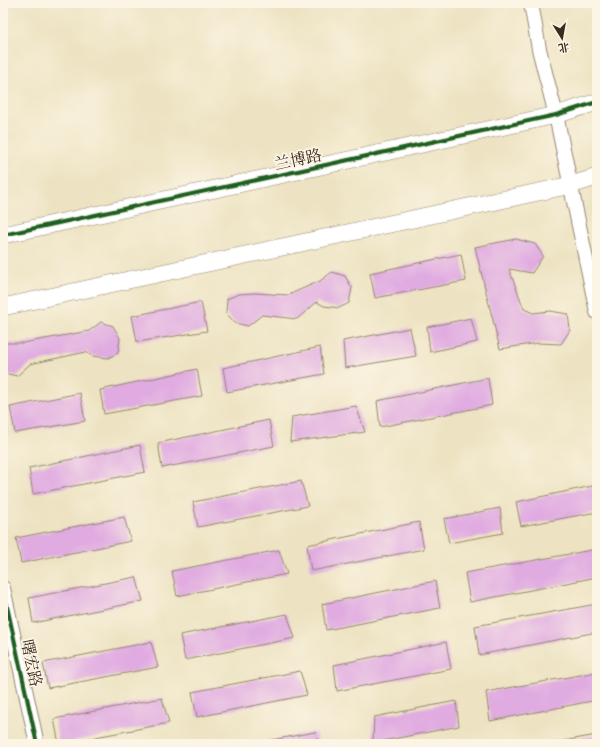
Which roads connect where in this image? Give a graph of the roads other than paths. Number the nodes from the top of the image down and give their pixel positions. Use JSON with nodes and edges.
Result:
{"nodes":[{"id":1,"x":531,"y":3,"type":"edge"},
{"id":2,"x":597,"y":102,"type":"edge"},
{"id":3,"x":556,"y":115,"type":"junction"},
{"id":4,"x":597,"y":177,"type":"edge"},
{"id":5,"x":571,"y":185,"type":"junction"},
{"id":6,"x":3,"y":235,"type":"edge"},
{"id":7,"x":3,"y":307,"type":"edge"},
{"id":8,"x":597,"y":312,"type":"edge"},
{"id":9,"x":3,"y":588,"type":"edge"},
{"id":10,"x":37,"y":744,"type":"edge"}],
"edges":[{"from":1,"to":3,"type":"street"},
{"from":2,"to":3,"type":"street","name":"兰博路"},
{"from":3,"to":5,"type":"street"},
{"from":3,"to":6,"type":"street","name":"兰博路"},
{"from":4,"to":5,"type":"street"},
{"from":5,"to":7,"type":"street"},
{"from":5,"to":8,"type":"street"},
{"from":9,"to":10,"type":"street","name":"曙宏路"}]}
